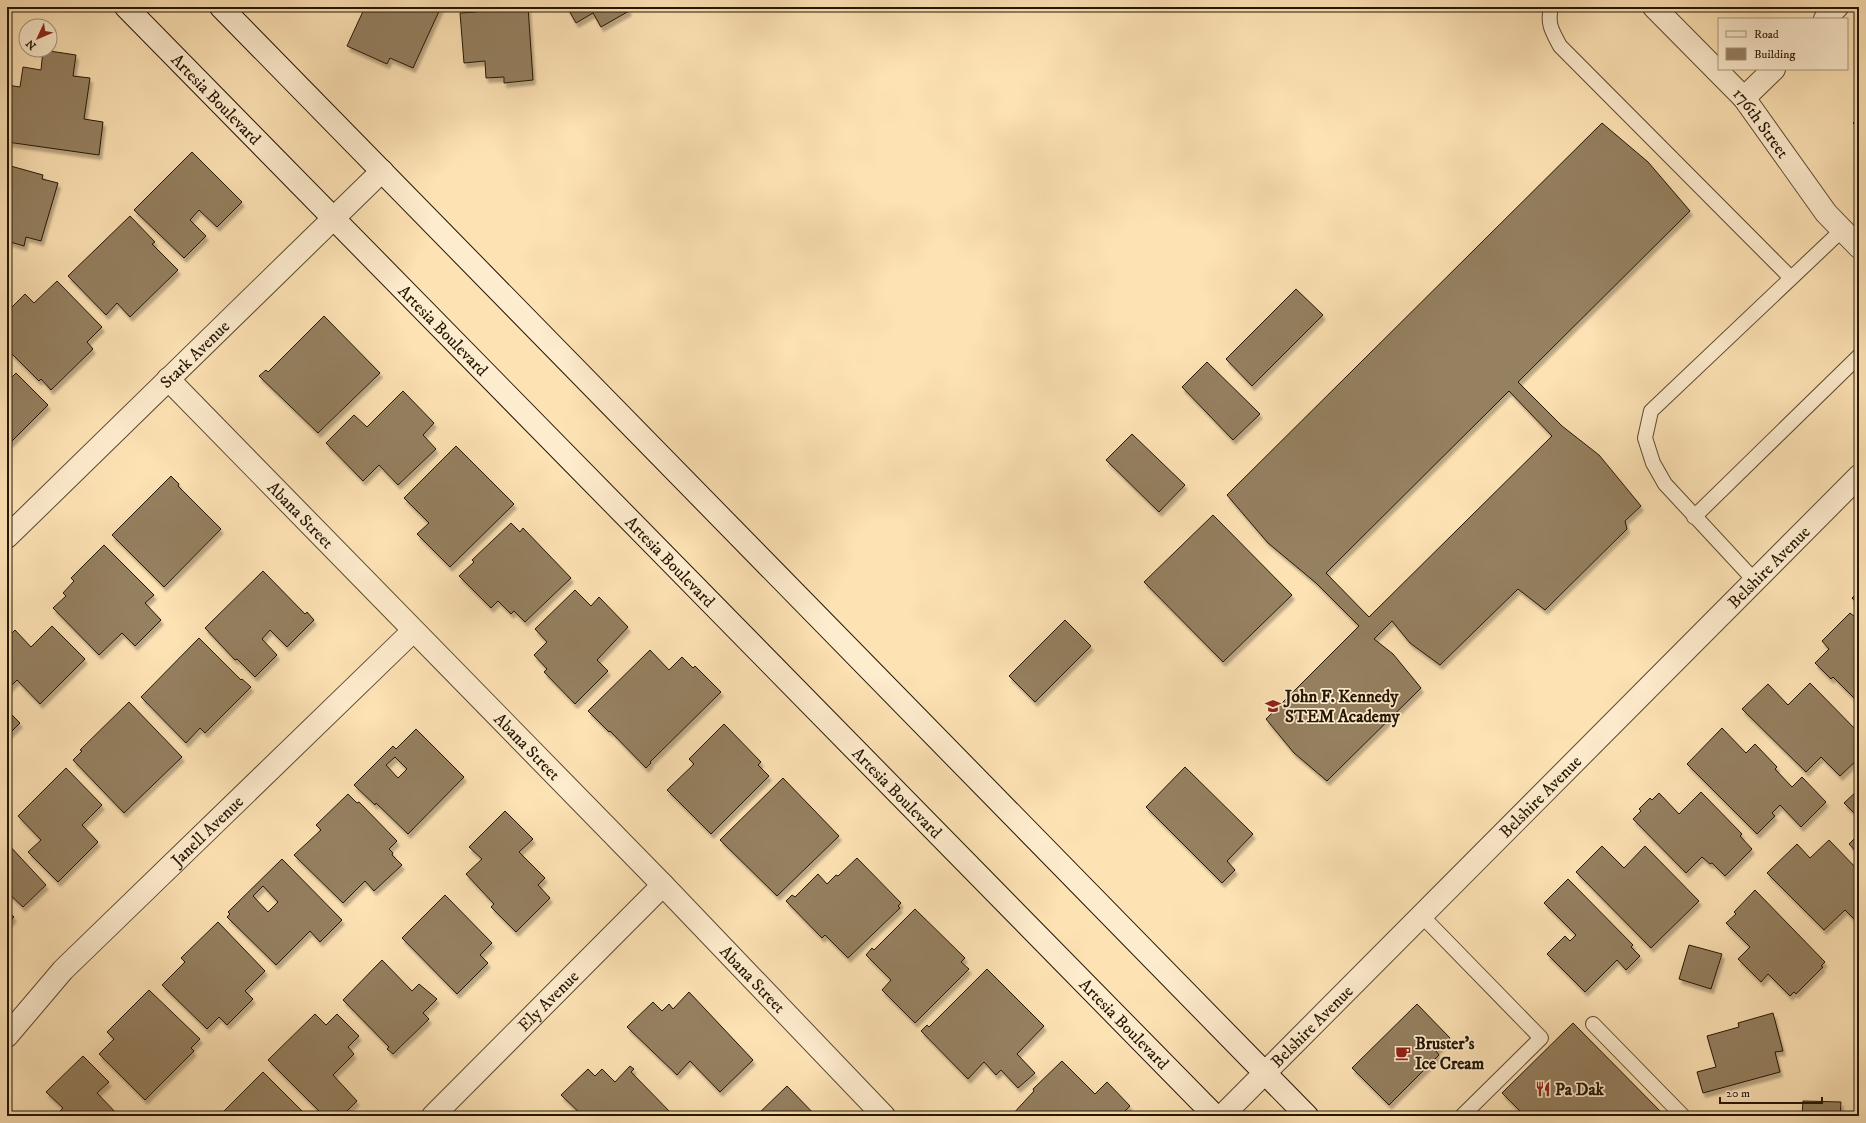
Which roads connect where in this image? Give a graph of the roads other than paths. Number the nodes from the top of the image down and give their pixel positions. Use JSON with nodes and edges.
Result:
{"nodes":[{"id":1,"x":126,"y":7,"type":"edge"},
{"id":2,"x":221,"y":7,"type":"edge"},
{"id":3,"x":1550,"y":7,"type":"edge"},
{"id":4,"x":1654,"y":7,"type":"edge"},
{"id":5,"x":1837,"y":7,"type":"edge"},
{"id":6,"x":1826,"y":18,"type":"edge"},
{"id":7,"x":1773,"y":70,"type":"edge"},
{"id":8,"x":1744,"y":98,"type":"junction"},
{"id":9,"x":382,"y":172,"type":"junction"},
{"id":10,"x":333,"y":219,"type":"junction"},
{"id":11,"x":1842,"y":230,"type":"junction"},
{"id":12,"x":1859,"y":248,"type":"edge"},
{"id":13,"x":1791,"y":278,"type":"junction"},
{"id":14,"x":1859,"y":356,"type":"edge"},
{"id":15,"x":168,"y":379,"type":"junction"},
{"id":16,"x":1859,"y":476,"type":"edge"},
{"id":17,"x":1694,"y":517,"type":"junction"},
{"id":18,"x":7,"y":537,"type":"edge"},
{"id":19,"x":1755,"y":581,"type":"junction"},
{"id":20,"x":413,"y":631,"type":"junction"},
{"id":21,"x":663,"y":885,"type":"junction"},
{"id":22,"x":1422,"y":916,"type":"junction"},
{"id":23,"x":1593,"y":1024,"type":"dead end"},
{"id":24,"x":7,"y":1036,"type":"edge"},
{"id":25,"x":1265,"y":1073,"type":"junction"},
{"id":26,"x":433,"y":1116,"type":"edge"},
{"id":27,"x":884,"y":1116,"type":"edge"},
{"id":28,"x":1215,"y":1116,"type":"edge"},
{"id":29,"x":1222,"y":1116,"type":"edge"},
{"id":30,"x":1307,"y":1116,"type":"edge"},
{"id":31,"x":1462,"y":1116,"type":"edge"},
{"id":32,"x":1683,"y":1116,"type":"edge"}],
"edges":[{"from":1,"to":10,"type":"street","name":"Artesia Boulevard"},
{"from":2,"to":9,"type":"street"},
{"from":3,"to":13,"type":"lane"},
{"from":4,"to":8,"type":"street","name":"176th Street"},
{"from":5,"to":6,"type":"street"},
{"from":7,"to":8,"type":"street"},
{"from":8,"to":11,"type":"street","name":"176th Street"},
{"from":9,"to":10,"type":"street","name":"Stark Avenue"},
{"from":9,"to":25,"type":"street"},
{"from":10,"to":15,"type":"street","name":"Stark Avenue"},
{"from":10,"to":28,"type":"street","name":"Artesia Boulevard"},
{"from":11,"to":12,"type":"street","name":"176th Street"},
{"from":11,"to":13,"type":"lane"},
{"from":13,"to":17,"type":"lane"},
{"from":14,"to":17,"type":"lane"},
{"from":15,"to":18,"type":"street","name":"Stark Avenue"},
{"from":15,"to":20,"type":"street","name":"Abana Street"},
{"from":16,"to":19,"type":"street","name":"Belshire Avenue"},
{"from":17,"to":19,"type":"lane"},
{"from":19,"to":22,"type":"street","name":"Belshire Avenue"},
{"from":20,"to":21,"type":"street","name":"Abana Street"},
{"from":20,"to":24,"type":"street","name":"Janell Avenue"},
{"from":21,"to":26,"type":"street","name":"Ely Avenue"},
{"from":21,"to":27,"type":"street","name":"Abana Street"},
{"from":22,"to":25,"type":"street","name":"Belshire Avenue"},
{"from":22,"to":31,"type":"lane"},
{"from":23,"to":32,"type":"lane"},
{"from":25,"to":29,"type":"street","name":"Belshire Avenue"},
{"from":25,"to":30,"type":"street"}]}
